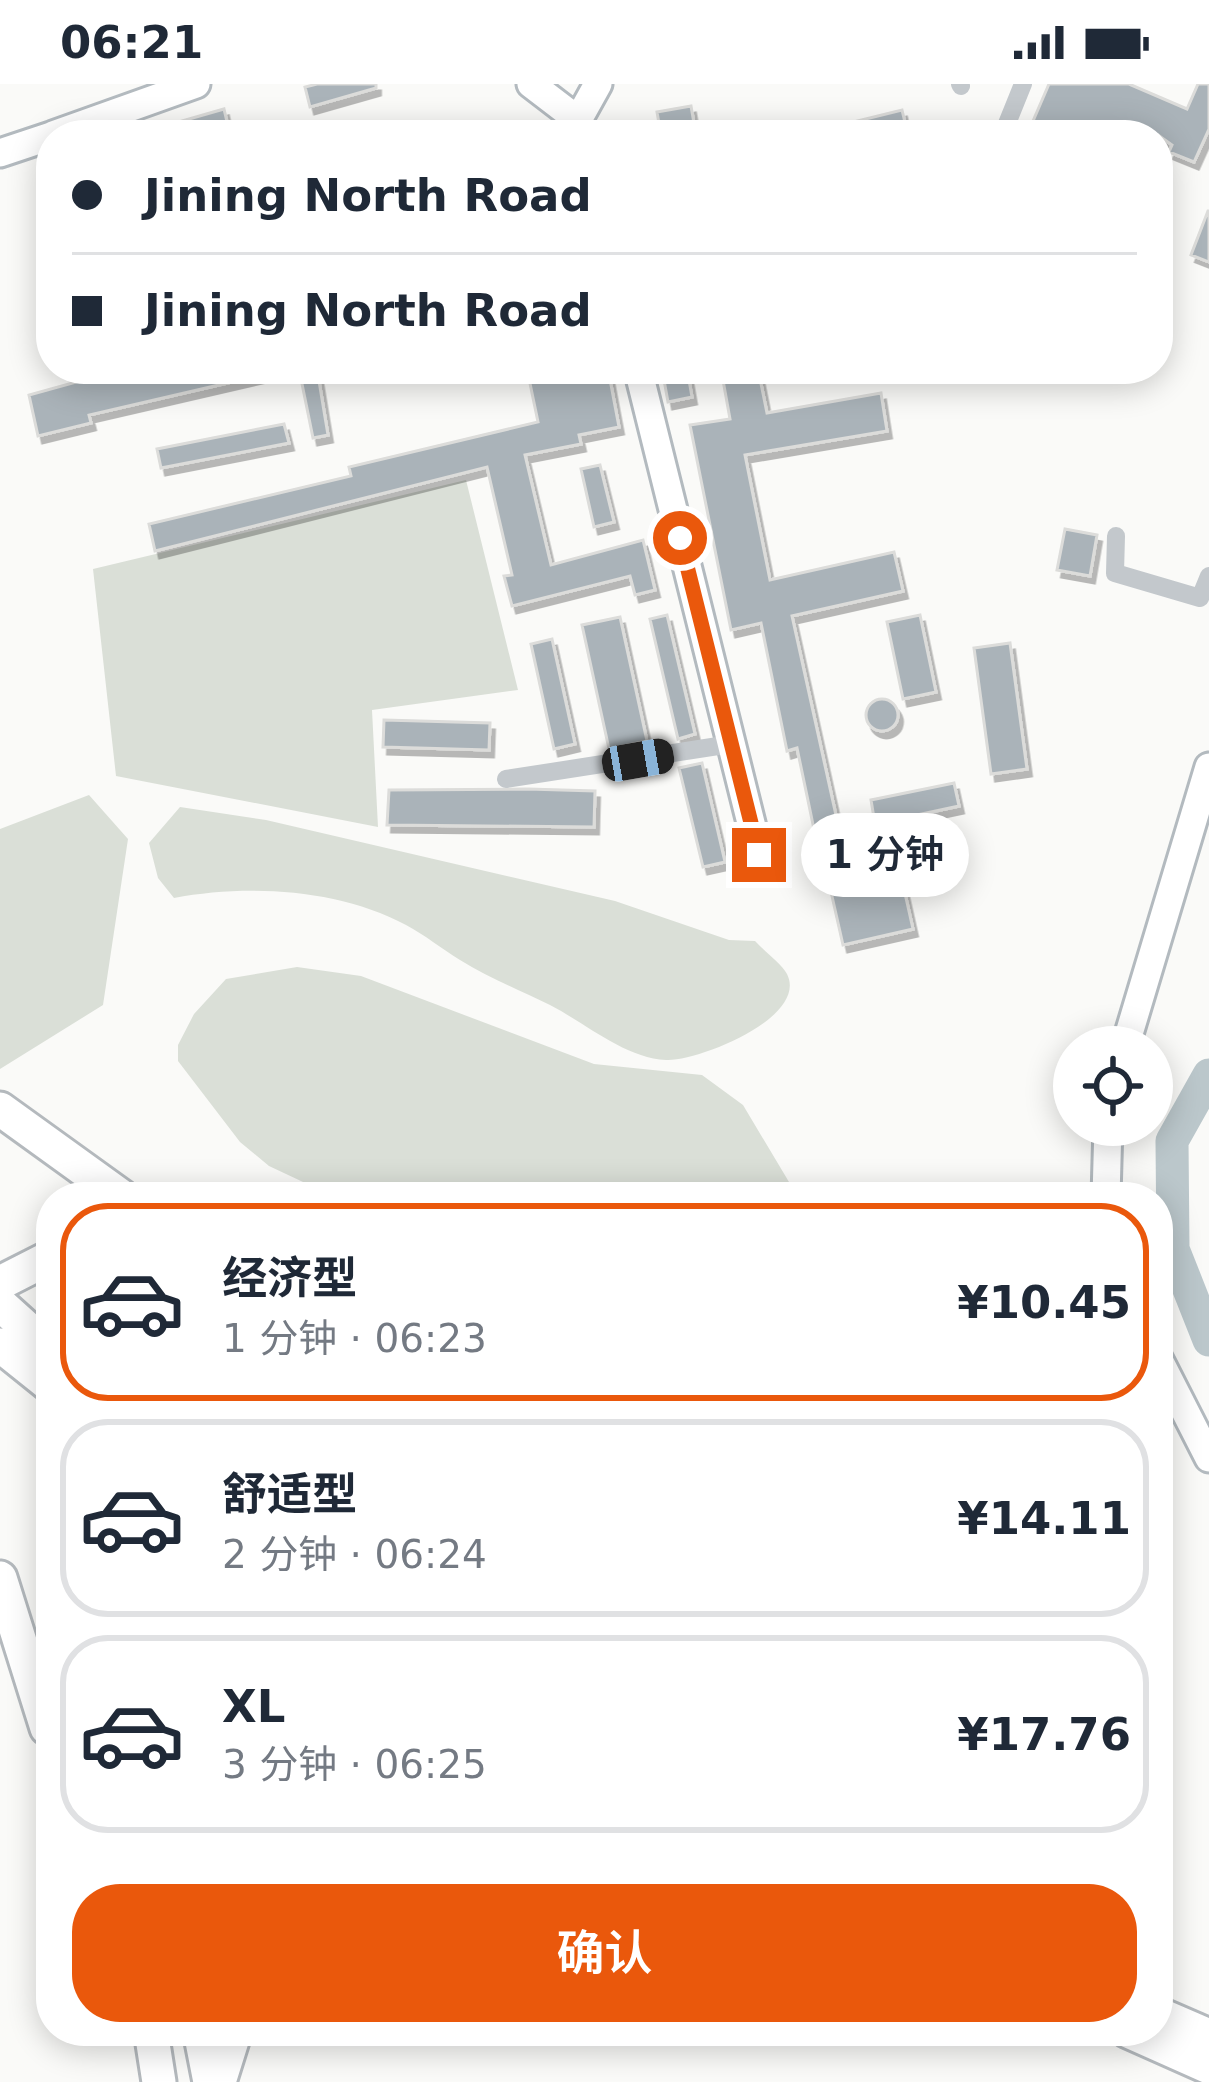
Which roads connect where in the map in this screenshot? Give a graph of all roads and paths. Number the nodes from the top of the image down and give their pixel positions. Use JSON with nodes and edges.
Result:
{"nodes":[{"id":1,"x":196,"y":84,"type":"edge"},
{"id":2,"x":531,"y":84,"type":"edge"},
{"id":3,"x":598,"y":84,"type":"edge"},
{"id":4,"x":1023,"y":84,"type":"edge"},
{"id":5,"x":94,"y":120,"type":"edge"},
{"id":6,"x":571,"y":120,"type":"edge"},
{"id":7,"x":583,"y":120,"type":"edge"},
{"id":8,"x":1008,"y":120,"type":"edge"},
{"id":9,"x":36,"y":141,"type":"edge"},
{"id":10,"x":0,"y":153,"type":"edge"},
{"id":11,"x":642,"y":384,"type":"edge"},
{"id":12,"x":1116,"y":536,"type":"dead end"},
{"id":13,"x":1209,"y":576,"type":"edge"},
{"id":14,"x":731,"y":744,"type":"junction"},
{"id":15,"x":1209,"y":767,"type":"edge"},
{"id":16,"x":506,"y":779,"type":"dead end"},
{"id":17,"x":759,"y":855,"type":"dead end"},
{"id":18,"x":1131,"y":1026,"type":"edge"},
{"id":19,"x":0,"y":1108,"type":"edge"},
{"id":20,"x":1107,"y":1146,"type":"edge"},
{"id":21,"x":101,"y":1182,"type":"edge"},
{"id":22,"x":1106,"y":1182,"type":"edge"},
{"id":23,"x":36,"y":1265,"type":"edge"},
{"id":24,"x":0,"y":1283,"type":"edge"},
{"id":25,"x":7,"y":1332,"type":"edge"},
{"id":26,"x":36,"y":1344,"type":"edge"},
{"id":27,"x":36,"y":1367,"type":"edge"},
{"id":28,"x":1173,"y":1387,"type":"edge"},
{"id":29,"x":1209,"y":1458,"type":"edge"},
{"id":30,"x":0,"y":1578,"type":"edge"},
{"id":31,"x":0,"y":1636,"type":"edge"},
{"id":32,"x":36,"y":1692,"type":"edge"},
{"id":33,"x":36,"y":1707,"type":"edge"},
{"id":34,"x":1173,"y":2020,"type":"edge"},
{"id":35,"x":1209,"y":2036,"type":"edge"},
{"id":36,"x":153,"y":2046,"type":"edge"},
{"id":37,"x":203,"y":2046,"type":"edge"},
{"id":38,"x":231,"y":2046,"type":"edge"},
{"id":39,"x":1162,"y":2046,"type":"edge"},
{"id":40,"x":1209,"y":2067,"type":"edge"},
{"id":41,"x":159,"y":2082,"type":"edge"},
{"id":42,"x":210,"y":2082,"type":"edge"},
{"id":43,"x":219,"y":2082,"type":"edge"}],
"edges":[{"from":1,"to":5,"type":"main road"},
{"from":2,"to":6,"type":"main road"},
{"from":3,"to":7,"type":"main road"},
{"from":4,"to":8,"type":"street"},
{"from":9,"to":10,"type":"main road"},
{"from":11,"to":14,"type":"main road"},
{"from":12,"to":13,"type":"street"},
{"from":14,"to":16,"type":"street"},
{"from":14,"to":17,"type":"main road"},
{"from":15,"to":18,"type":"main road"},
{"from":19,"to":21,"type":"highway"},
{"from":20,"to":22,"type":"main road"},
{"from":23,"to":24,"type":"highway"},
{"from":25,"to":26,"type":"highway"},
{"from":25,"to":27,"type":"highway"},
{"from":28,"to":29,"type":"main road"},
{"from":30,"to":32,"type":"highway"},
{"from":31,"to":33,"type":"highway"},
{"from":34,"to":35,"type":"highway"},
{"from":36,"to":41,"type":"highway"},
{"from":37,"to":42,"type":"highway"},
{"from":38,"to":43,"type":"highway"},
{"from":39,"to":40,"type":"highway"}]}
